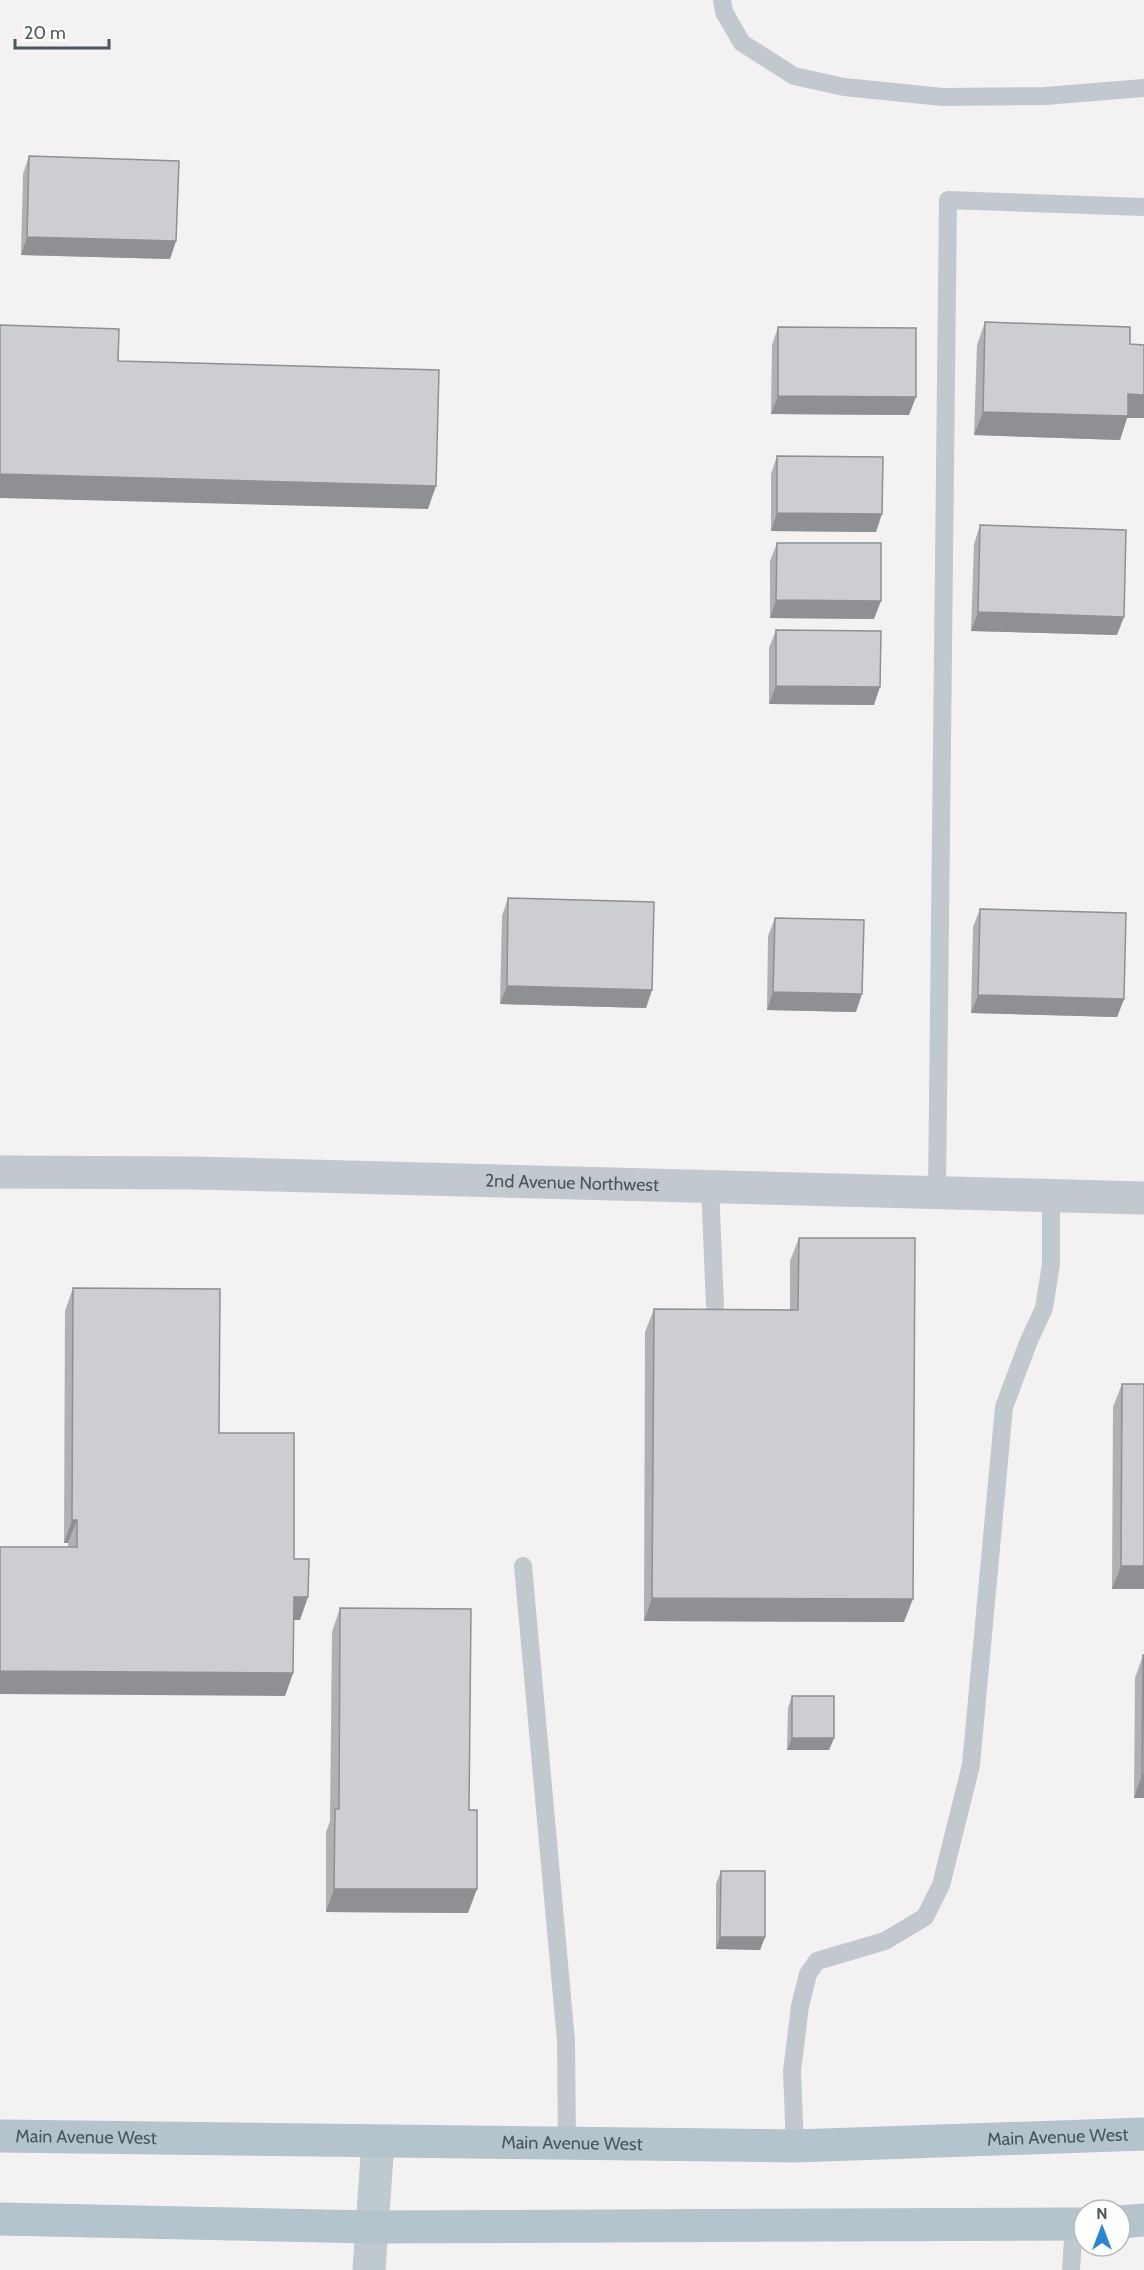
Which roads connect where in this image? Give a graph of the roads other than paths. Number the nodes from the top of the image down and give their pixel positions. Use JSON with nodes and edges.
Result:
{"nodes":[{"id":1,"x":722,"y":0,"type":"edge"},
{"id":2,"x":1144,"y":88,"type":"edge"},
{"id":3,"x":1144,"y":207,"type":"edge"},
{"id":4,"x":0,"y":1172,"type":"edge"},
{"id":5,"x":711,"y":1186,"type":"junction"},
{"id":6,"x":937,"y":1192,"type":"junction"},
{"id":7,"x":1051,"y":1195,"type":"junction"},
{"id":8,"x":1144,"y":1198,"type":"edge"},
{"id":9,"x":715,"y":1305,"type":"dead end"},
{"id":10,"x":523,"y":1566,"type":"dead end"},
{"id":11,"x":1144,"y":2134,"type":"edge"},
{"id":12,"x":0,"y":2136,"type":"edge"},
{"id":13,"x":378,"y":2142,"type":"junction"},
{"id":14,"x":567,"y":2144,"type":"junction"},
{"id":15,"x":795,"y":2146,"type":"junction"},
{"id":16,"x":0,"y":2219,"type":"edge"},
{"id":17,"x":1072,"y":2224,"type":"edge"},
{"id":18,"x":371,"y":2228,"type":"junction"},
{"id":19,"x":369,"y":2270,"type":"edge"}],
"edges":[{"from":1,"to":2,"type":"lane"},
{"from":3,"to":6,"type":"lane"},
{"from":4,"to":5,"type":"street","name":"2nd Avenue Northwest"},
{"from":5,"to":6,"type":"street","name":"2nd Avenue Northwest"},
{"from":5,"to":9,"type":"lane"},
{"from":6,"to":7,"type":"street","name":"2nd Avenue Northwest"},
{"from":7,"to":8,"type":"street","name":"2nd Avenue Northwest"},
{"from":7,"to":15,"type":"lane"},
{"from":10,"to":14,"type":"lane"},
{"from":11,"to":15,"type":"main road","name":"Main Avenue West"},
{"from":12,"to":13,"type":"main road","name":"Main Avenue West"},
{"from":13,"to":14,"type":"main road","name":"Main Avenue West"},
{"from":13,"to":18,"type":"street"},
{"from":14,"to":15,"type":"main road","name":"Main Avenue West"},
{"from":16,"to":18,"type":"main road"},
{"from":17,"to":18,"type":"main road"},
{"from":18,"to":19,"type":"street"}]}
